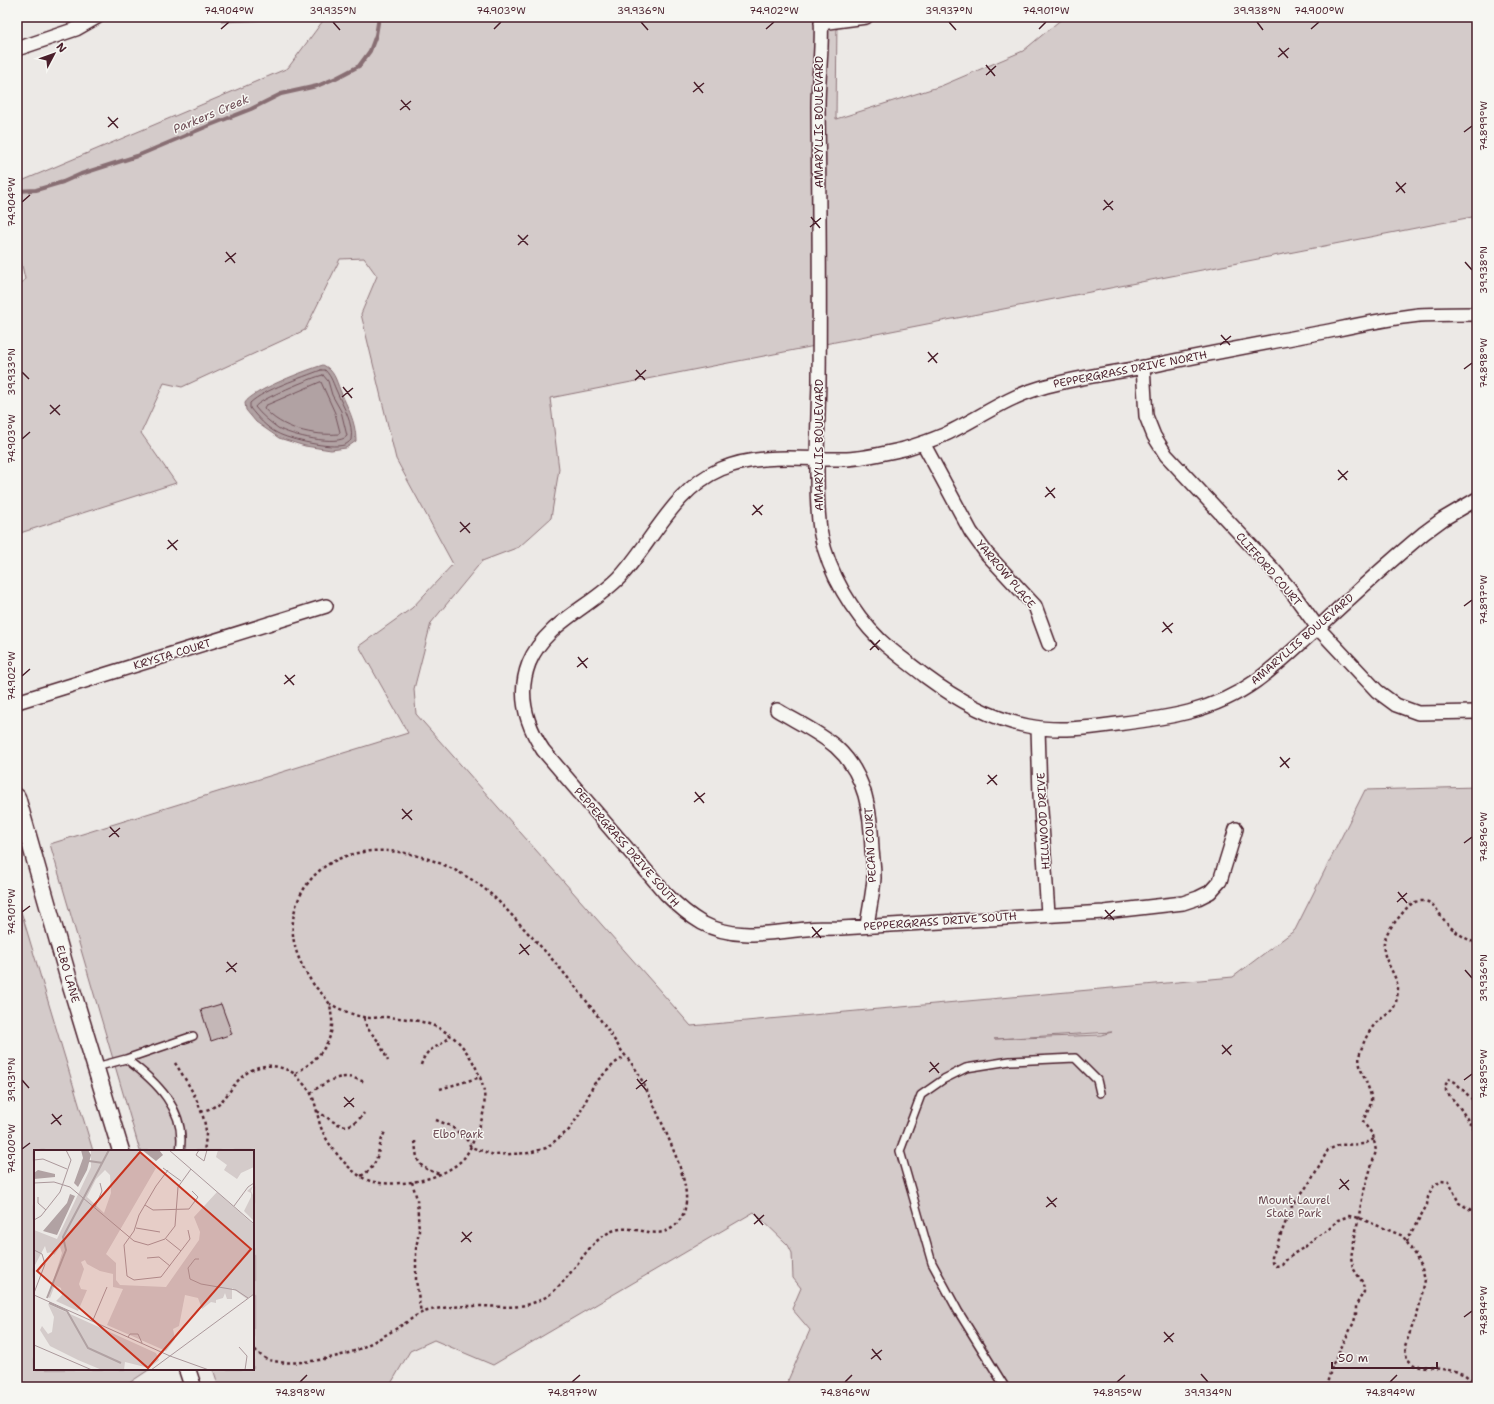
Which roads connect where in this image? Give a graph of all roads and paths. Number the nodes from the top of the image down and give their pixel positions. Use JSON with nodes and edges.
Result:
{"nodes":[{"id":1,"x":97,"y":17,"type":"edge"},
{"id":2,"x":866,"y":17,"type":"edge"},
{"id":3,"x":821,"y":20,"type":"edge"},
{"id":4,"x":17,"y":49,"type":"edge"},
{"id":5,"x":1477,"y":314,"type":"edge"},
{"id":6,"x":1143,"y":368,"type":"junction"},
{"id":7,"x":923,"y":443,"type":"junction"},
{"id":8,"x":817,"y":458,"type":"junction"},
{"id":9,"x":1477,"y":499,"type":"edge"},
{"id":10,"x":326,"y":606,"type":"dead end"},
{"id":11,"x":1318,"y":628,"type":"junction"},
{"id":12,"x":1049,"y":644,"type":"dead end"},
{"id":13,"x":17,"y":702,"type":"edge"},
{"id":14,"x":777,"y":710,"type":"dead end"},
{"id":15,"x":1477,"y":712,"type":"edge"},
{"id":16,"x":1038,"y":728,"type":"junction"},
{"id":17,"x":17,"y":797,"type":"edge"},
{"id":18,"x":1236,"y":829,"type":"dead end"},
{"id":19,"x":1048,"y":914,"type":"junction"},
{"id":20,"x":867,"y":926,"type":"junction"},
{"id":21,"x":1477,"y":943,"type":"edge"},
{"id":22,"x":330,"y":1004,"type":"junction"},
{"id":23,"x":364,"y":1018,"type":"junction"},
{"id":24,"x":451,"y":1035,"type":"junction"},
{"id":25,"x":193,"y":1036,"type":"dead end"},
{"id":26,"x":626,"y":1056,"type":"junction"},
{"id":27,"x":126,"y":1059,"type":"junction"},
{"id":28,"x":388,"y":1061,"type":"dead end"},
{"id":29,"x":175,"y":1063,"type":"dead end"},
{"id":30,"x":421,"y":1065,"type":"dead end"},
{"id":31,"x":96,"y":1067,"type":"junction"},
{"id":32,"x":295,"y":1074,"type":"junction"},
{"id":33,"x":481,"y":1077,"type":"junction"},
{"id":34,"x":365,"y":1082,"type":"dead end"},
{"id":35,"x":440,"y":1089,"type":"dead end"},
{"id":36,"x":311,"y":1093,"type":"junction"},
{"id":37,"x":1100,"y":1093,"type":"dead end"},
{"id":38,"x":1477,"y":1104,"type":"edge"},
{"id":39,"x":316,"y":1111,"type":"junction"},
{"id":40,"x":201,"y":1112,"type":"junction"},
{"id":41,"x":364,"y":1113,"type":"dead end"},
{"id":42,"x":436,"y":1120,"type":"dead end"},
{"id":43,"x":1477,"y":1130,"type":"edge"},
{"id":44,"x":385,"y":1132,"type":"dead end"},
{"id":45,"x":1374,"y":1139,"type":"junction"},
{"id":46,"x":415,"y":1141,"type":"dead end"},
{"id":47,"x":471,"y":1147,"type":"junction"},
{"id":48,"x":121,"y":1150,"type":"edge"},
{"id":49,"x":180,"y":1150,"type":"edge"},
{"id":50,"x":204,"y":1150,"type":"edge"},
{"id":51,"x":440,"y":1174,"type":"junction"},
{"id":52,"x":360,"y":1177,"type":"junction"},
{"id":53,"x":412,"y":1182,"type":"junction"},
{"id":54,"x":1477,"y":1215,"type":"edge"},
{"id":55,"x":1359,"y":1218,"type":"junction"},
{"id":56,"x":1407,"y":1242,"type":"junction"},
{"id":57,"x":420,"y":1313,"type":"junction"},
{"id":58,"x":254,"y":1348,"type":"edge"},
{"id":59,"x":187,"y":1370,"type":"edge"},
{"id":60,"x":1477,"y":1384,"type":"edge"},
{"id":61,"x":193,"y":1387,"type":"edge"},
{"id":62,"x":1005,"y":1387,"type":"edge"},
{"id":63,"x":1326,"y":1387,"type":"edge"}],
"edges":[{"from":1,"to":4,"type":"street"},
{"from":2,"to":3,"type":"street"},
{"from":3,"to":8,"type":"street","name":"AMARYLLIS BOULEVARD"},
{"from":5,"to":6,"type":"street","name":"PEPPERGRASS DRIVE NORTH"},
{"from":6,"to":7,"type":"street","name":"PEPPERGRASS DRIVE NORTH"},
{"from":6,"to":11,"type":"street","name":"CLIFFORD COURT"},
{"from":7,"to":8,"type":"street","name":"PEPPERGRASS DRIVE NORTH"},
{"from":7,"to":12,"type":"street","name":"YARROW PLACE"},
{"from":8,"to":16,"type":"street","name":"AMARYLLIS BOULEVARD"},
{"from":8,"to":20,"type":"street","name":"PEPPERGRASS DRIVE SOUTH"},
{"from":9,"to":11,"type":"street","name":"AMARYLLIS BOULEVARD"},
{"from":10,"to":13,"type":"street","name":"KRYSTA COURT"},
{"from":11,"to":15,"type":"street","name":"CLIFFORD COURT"},
{"from":11,"to":16,"type":"street","name":"AMARYLLIS BOULEVARD"},
{"from":14,"to":20,"type":"street","name":"PECAN COURT"},
{"from":16,"to":19,"type":"street","name":"HILLWOOD DRIVE"},
{"from":17,"to":31,"type":"street","name":"ELBO LANE"},
{"from":18,"to":19,"type":"street","name":"PEPPERGRASS DRIVE SOUTH"},
{"from":19,"to":20,"type":"street","name":"PEPPERGRASS DRIVE SOUTH"},
{"from":21,"to":45,"type":"path"},
{"from":22,"to":23,"type":"path"},
{"from":22,"to":26,"type":"path"},
{"from":22,"to":32,"type":"path"},
{"from":23,"to":24,"type":"path"},
{"from":23,"to":28,"type":"path"},
{"from":24,"to":30,"type":"path"},
{"from":24,"to":33,"type":"path"},
{"from":25,"to":27,"type":"lane"},
{"from":26,"to":47,"type":"path"},
{"from":26,"to":57,"type":"path"},
{"from":27,"to":31,"type":"lane"},
{"from":27,"to":49,"type":"lane"},
{"from":29,"to":40,"type":"path"},
{"from":31,"to":48,"type":"street","name":"ELBO LANE"},
{"from":32,"to":36,"type":"path"},
{"from":32,"to":40,"type":"path"},
{"from":33,"to":35,"type":"path"},
{"from":33,"to":47,"type":"path"},
{"from":34,"to":36,"type":"path"},
{"from":36,"to":39,"type":"path"},
{"from":37,"to":62,"type":"lane"},
{"from":38,"to":43,"type":"path"},
{"from":39,"to":41,"type":"path"},
{"from":39,"to":52,"type":"path"},
{"from":40,"to":50,"type":"path"},
{"from":42,"to":47,"type":"path"},
{"from":44,"to":52,"type":"path"},
{"from":45,"to":55,"type":"path"},
{"from":45,"to":55,"type":"path"},
{"from":46,"to":51,"type":"path"},
{"from":47,"to":51,"type":"path"},
{"from":51,"to":53,"type":"path"},
{"from":52,"to":53,"type":"path"},
{"from":53,"to":57,"type":"path"},
{"from":54,"to":56,"type":"path"},
{"from":55,"to":56,"type":"path"},
{"from":55,"to":63,"type":"path"},
{"from":56,"to":60,"type":"path"},
{"from":57,"to":58,"type":"path"},
{"from":59,"to":61,"type":"street"}]}
